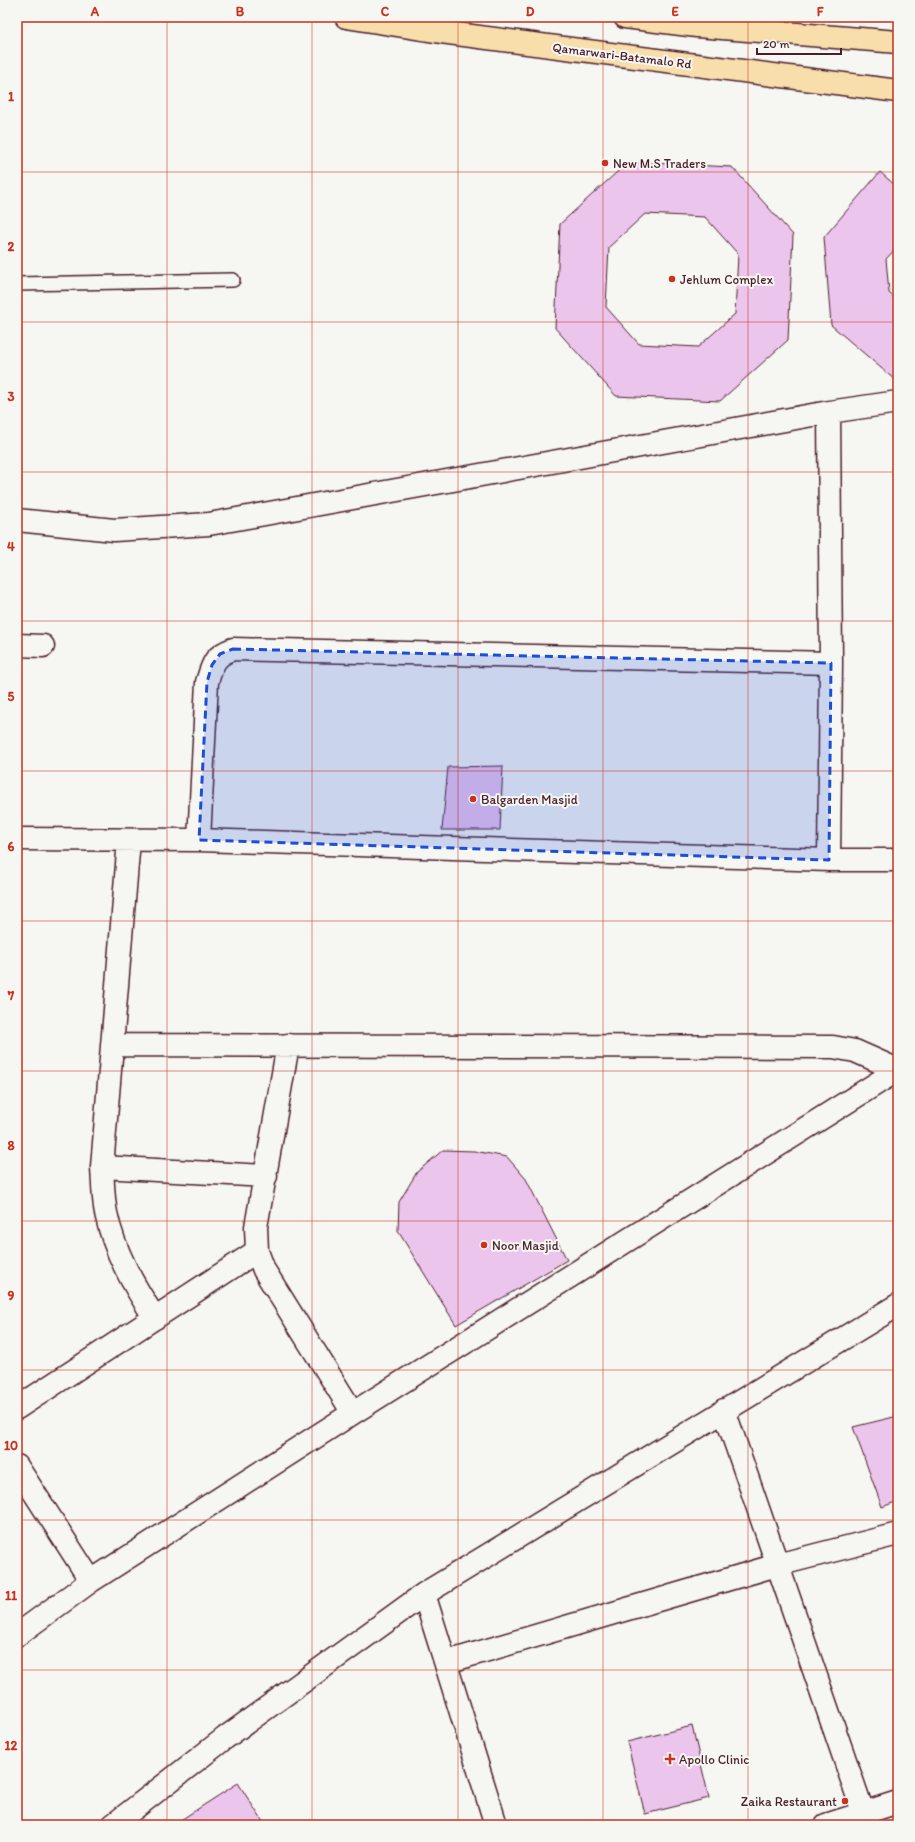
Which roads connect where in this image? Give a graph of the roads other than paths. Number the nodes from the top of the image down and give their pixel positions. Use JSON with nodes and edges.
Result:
{"nodes":[{"id":1,"x":346,"y":17,"type":"edge"},
{"id":2,"x":630,"y":17,"type":"edge"},
{"id":3,"x":698,"y":21,"type":"edge"},
{"id":4,"x":898,"y":42,"type":"edge"},
{"id":5,"x":898,"y":91,"type":"edge"},
{"id":6,"x":233,"y":280,"type":"dead end"},
{"id":7,"x":17,"y":284,"type":"edge"},
{"id":8,"x":898,"y":402,"type":"edge"},
{"id":9,"x":829,"y":412,"type":"junction"},
{"id":10,"x":17,"y":520,"type":"edge"},
{"id":11,"x":17,"y":645,"type":"edge"},
{"id":12,"x":43,"y":646,"type":"dead end"},
{"id":13,"x":831,"y":663,"type":"junction"},
{"id":14,"x":17,"y":839,"type":"edge"},
{"id":15,"x":129,"y":840,"type":"junction"},
{"id":16,"x":199,"y":840,"type":"junction"},
{"id":17,"x":829,"y":860,"type":"junction"},
{"id":18,"x":898,"y":860,"type":"edge"},
{"id":19,"x":112,"y":1045,"type":"junction"},
{"id":20,"x":288,"y":1045,"type":"junction"},
{"id":21,"x":898,"y":1070,"type":"edge"},
{"id":22,"x":102,"y":1167,"type":"junction"},
{"id":23,"x":266,"y":1176,"type":"junction"},
{"id":24,"x":257,"y":1251,"type":"junction"},
{"id":25,"x":898,"y":1305,"type":"edge"},
{"id":26,"x":155,"y":1318,"type":"junction"},
{"id":27,"x":17,"y":1408,"type":"edge"},
{"id":28,"x":724,"y":1410,"type":"junction"},
{"id":29,"x":353,"y":1413,"type":"junction"},
{"id":30,"x":17,"y":1466,"type":"edge"},
{"id":31,"x":898,"y":1534,"type":"edge"},
{"id":32,"x":777,"y":1565,"type":"junction"},
{"id":33,"x":91,"y":1581,"type":"junction"},
{"id":34,"x":424,"y":1594,"type":"junction"},
{"id":35,"x":17,"y":1635,"type":"edge"},
{"id":36,"x":447,"y":1662,"type":"junction"},
{"id":37,"x":898,"y":1802,"type":"edge"},
{"id":38,"x":863,"y":1812,"type":"junction"},
{"id":39,"x":113,"y":1825,"type":"edge"},
{"id":40,"x":496,"y":1825,"type":"edge"},
{"id":41,"x":826,"y":1825,"type":"edge"}],
"edges":[{"from":1,"to":5,"type":"main road","name":"Qamarwari-Batamalo Rd"},
{"from":2,"to":3,"type":"main road"},
{"from":3,"to":4,"type":"main road"},
{"from":6,"to":7,"type":"lane"},
{"from":8,"to":9,"type":"street"},
{"from":9,"to":10,"type":"street"},
{"from":9,"to":13,"type":"street"},
{"from":11,"to":12,"type":"street"},
{"from":13,"to":16,"type":"street"},
{"from":13,"to":17,"type":"street"},
{"from":14,"to":15,"type":"street"},
{"from":15,"to":16,"type":"street"},
{"from":15,"to":19,"type":"street"},
{"from":16,"to":17,"type":"street"},
{"from":17,"to":18,"type":"street"},
{"from":19,"to":20,"type":"street"},
{"from":19,"to":22,"type":"street"},
{"from":20,"to":21,"type":"street"},
{"from":20,"to":23,"type":"street"},
{"from":21,"to":29,"type":"street"},
{"from":22,"to":23,"type":"street"},
{"from":22,"to":26,"type":"street"},
{"from":23,"to":24,"type":"street"},
{"from":24,"to":26,"type":"street"},
{"from":24,"to":29,"type":"street"},
{"from":25,"to":28,"type":"street"},
{"from":26,"to":27,"type":"street"},
{"from":28,"to":32,"type":"street"},
{"from":28,"to":34,"type":"street"},
{"from":29,"to":33,"type":"street"},
{"from":30,"to":33,"type":"street"},
{"from":31,"to":32,"type":"street"},
{"from":32,"to":36,"type":"street"},
{"from":32,"to":38,"type":"street"},
{"from":33,"to":35,"type":"street"},
{"from":34,"to":36,"type":"street"},
{"from":34,"to":39,"type":"street"},
{"from":36,"to":40,"type":"street"},
{"from":37,"to":38,"type":"street"},
{"from":38,"to":41,"type":"street"}]}
